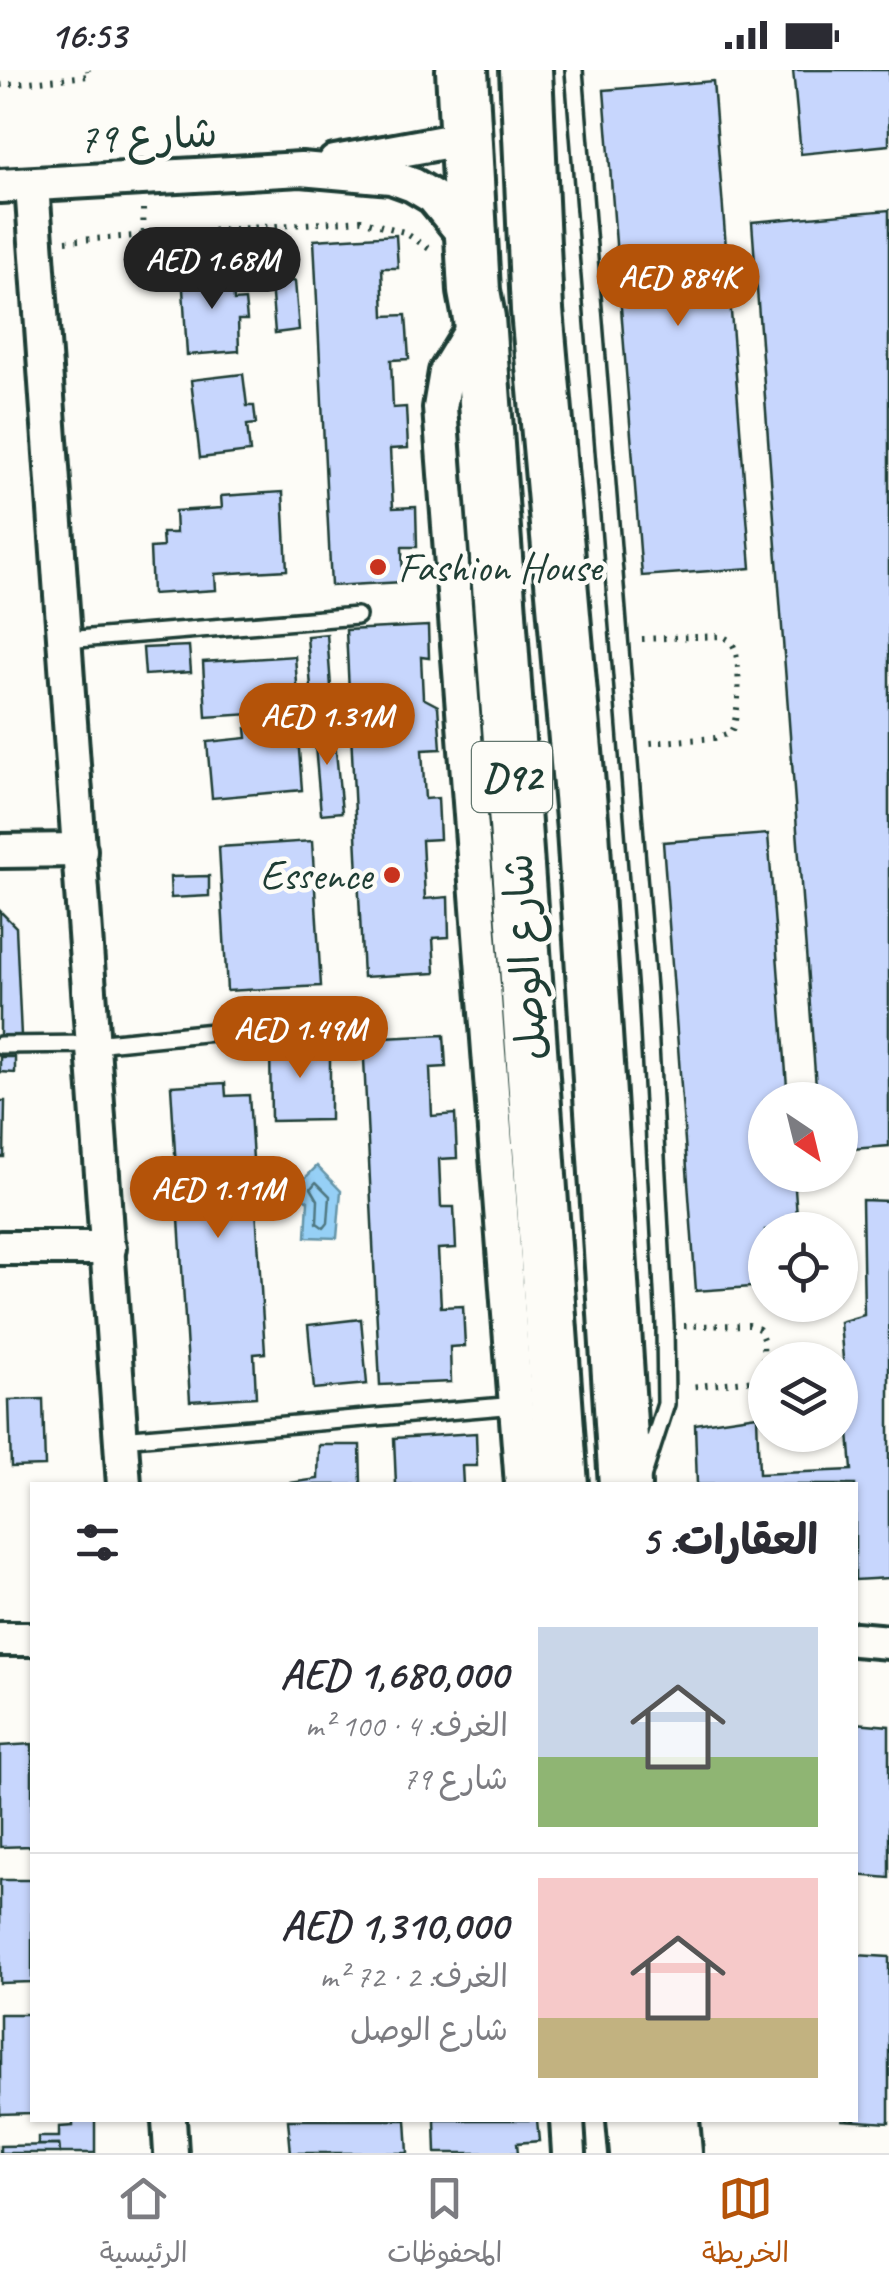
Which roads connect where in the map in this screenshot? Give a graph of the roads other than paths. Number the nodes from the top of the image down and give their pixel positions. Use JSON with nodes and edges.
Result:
{"nodes":[{"id":1,"x":462,"y":70,"type":"edge"},
{"id":2,"x":526,"y":70,"type":"edge"},
{"id":3,"x":574,"y":70,"type":"edge"},
{"id":4,"x":466,"y":138,"type":"junction"},
{"id":5,"x":302,"y":170,"type":"junction"},
{"id":6,"x":16,"y":186,"type":"edge"},
{"id":7,"x":476,"y":285,"type":"junction"},
{"id":8,"x":537,"y":310,"type":"junction"},
{"id":9,"x":356,"y":616,"type":"dead end"},
{"id":10,"x":66,"y":640,"type":"junction"},
{"id":11,"x":80,"y":850,"type":"junction"},
{"id":12,"x":0,"y":851,"type":"edge"},
{"id":13,"x":373,"y":1016,"type":"dead end"},
{"id":14,"x":94,"y":1044,"type":"junction"},
{"id":15,"x":0,"y":1045,"type":"edge"},
{"id":16,"x":0,"y":1248,"type":"edge"},
{"id":17,"x":109,"y":1248,"type":"junction"},
{"id":18,"x":516,"y":1405,"type":"junction"},
{"id":19,"x":120,"y":1439,"type":"junction"},
{"id":20,"x":124,"y":1482,"type":"edge"},
{"id":21,"x":522,"y":1482,"type":"edge"},
{"id":22,"x":562,"y":1482,"type":"edge"},
{"id":23,"x":625,"y":1482,"type":"edge"},
{"id":24,"x":640,"y":1482,"type":"edge"},
{"id":25,"x":0,"y":1638,"type":"edge"},
{"id":26,"x":858,"y":1638,"type":"edge"},
{"id":27,"x":30,"y":1639,"type":"edge"},
{"id":28,"x":889,"y":1642,"type":"edge"},
{"id":29,"x":168,"y":2122,"type":"edge"},
{"id":30,"x":567,"y":2122,"type":"edge"},
{"id":31,"x":606,"y":2122,"type":"edge"},
{"id":32,"x":633,"y":2122,"type":"edge"},
{"id":33,"x":676,"y":2122,"type":"edge"},
{"id":34,"x":677,"y":2122,"type":"edge"},
{"id":35,"x":170,"y":2153,"type":"edge"},
{"id":36,"x":570,"y":2153,"type":"edge"},
{"id":37,"x":608,"y":2153,"type":"edge"},
{"id":38,"x":636,"y":2153,"type":"edge"},
{"id":39,"x":676,"y":2153,"type":"edge"},
{"id":40,"x":698,"y":2153,"type":"edge"}],
"edges":[{"from":1,"to":4,"type":"main road","name":"شارع الوصل","number":"D92"},
{"from":2,"to":8,"type":"main road","name":"شارع الوصل","number":"D92"},
{"from":3,"to":24,"type":"lane"},
{"from":4,"to":5,"type":"street","name":"شارع 79"},
{"from":4,"to":7,"type":"main road","name":"شارع الوصل","number":"D92"},
{"from":4,"to":8,"type":"main road"},
{"from":5,"to":6,"type":"street","name":"شارع 79"},
{"from":5,"to":7,"type":"street","name":"شارع 79"},
{"from":6,"to":10,"type":"street"},
{"from":7,"to":18,"type":"street"},
{"from":7,"to":22,"type":"main road","name":"شارع الوصل","number":"D92"},
{"from":8,"to":23,"type":"main road","name":"شارع الوصل","number":"D92"},
{"from":9,"to":10,"type":"lane"},
{"from":10,"to":11,"type":"street"},
{"from":11,"to":12,"type":"street"},
{"from":11,"to":14,"type":"street"},
{"from":13,"to":14,"type":"lane"},
{"from":14,"to":15,"type":"lane"},
{"from":14,"to":17,"type":"street"},
{"from":16,"to":17,"type":"street"},
{"from":17,"to":19,"type":"street"},
{"from":18,"to":19,"type":"lane"},
{"from":18,"to":21,"type":"street"},
{"from":19,"to":20,"type":"street"},
{"from":25,"to":27,"type":"street"},
{"from":26,"to":28,"type":"street"},
{"from":29,"to":35,"type":"street"},
{"from":30,"to":36,"type":"street"},
{"from":31,"to":37,"type":"main road"},
{"from":32,"to":38,"type":"main road"},
{"from":33,"to":39,"type":"main road"},
{"from":34,"to":40,"type":"street"}]}
